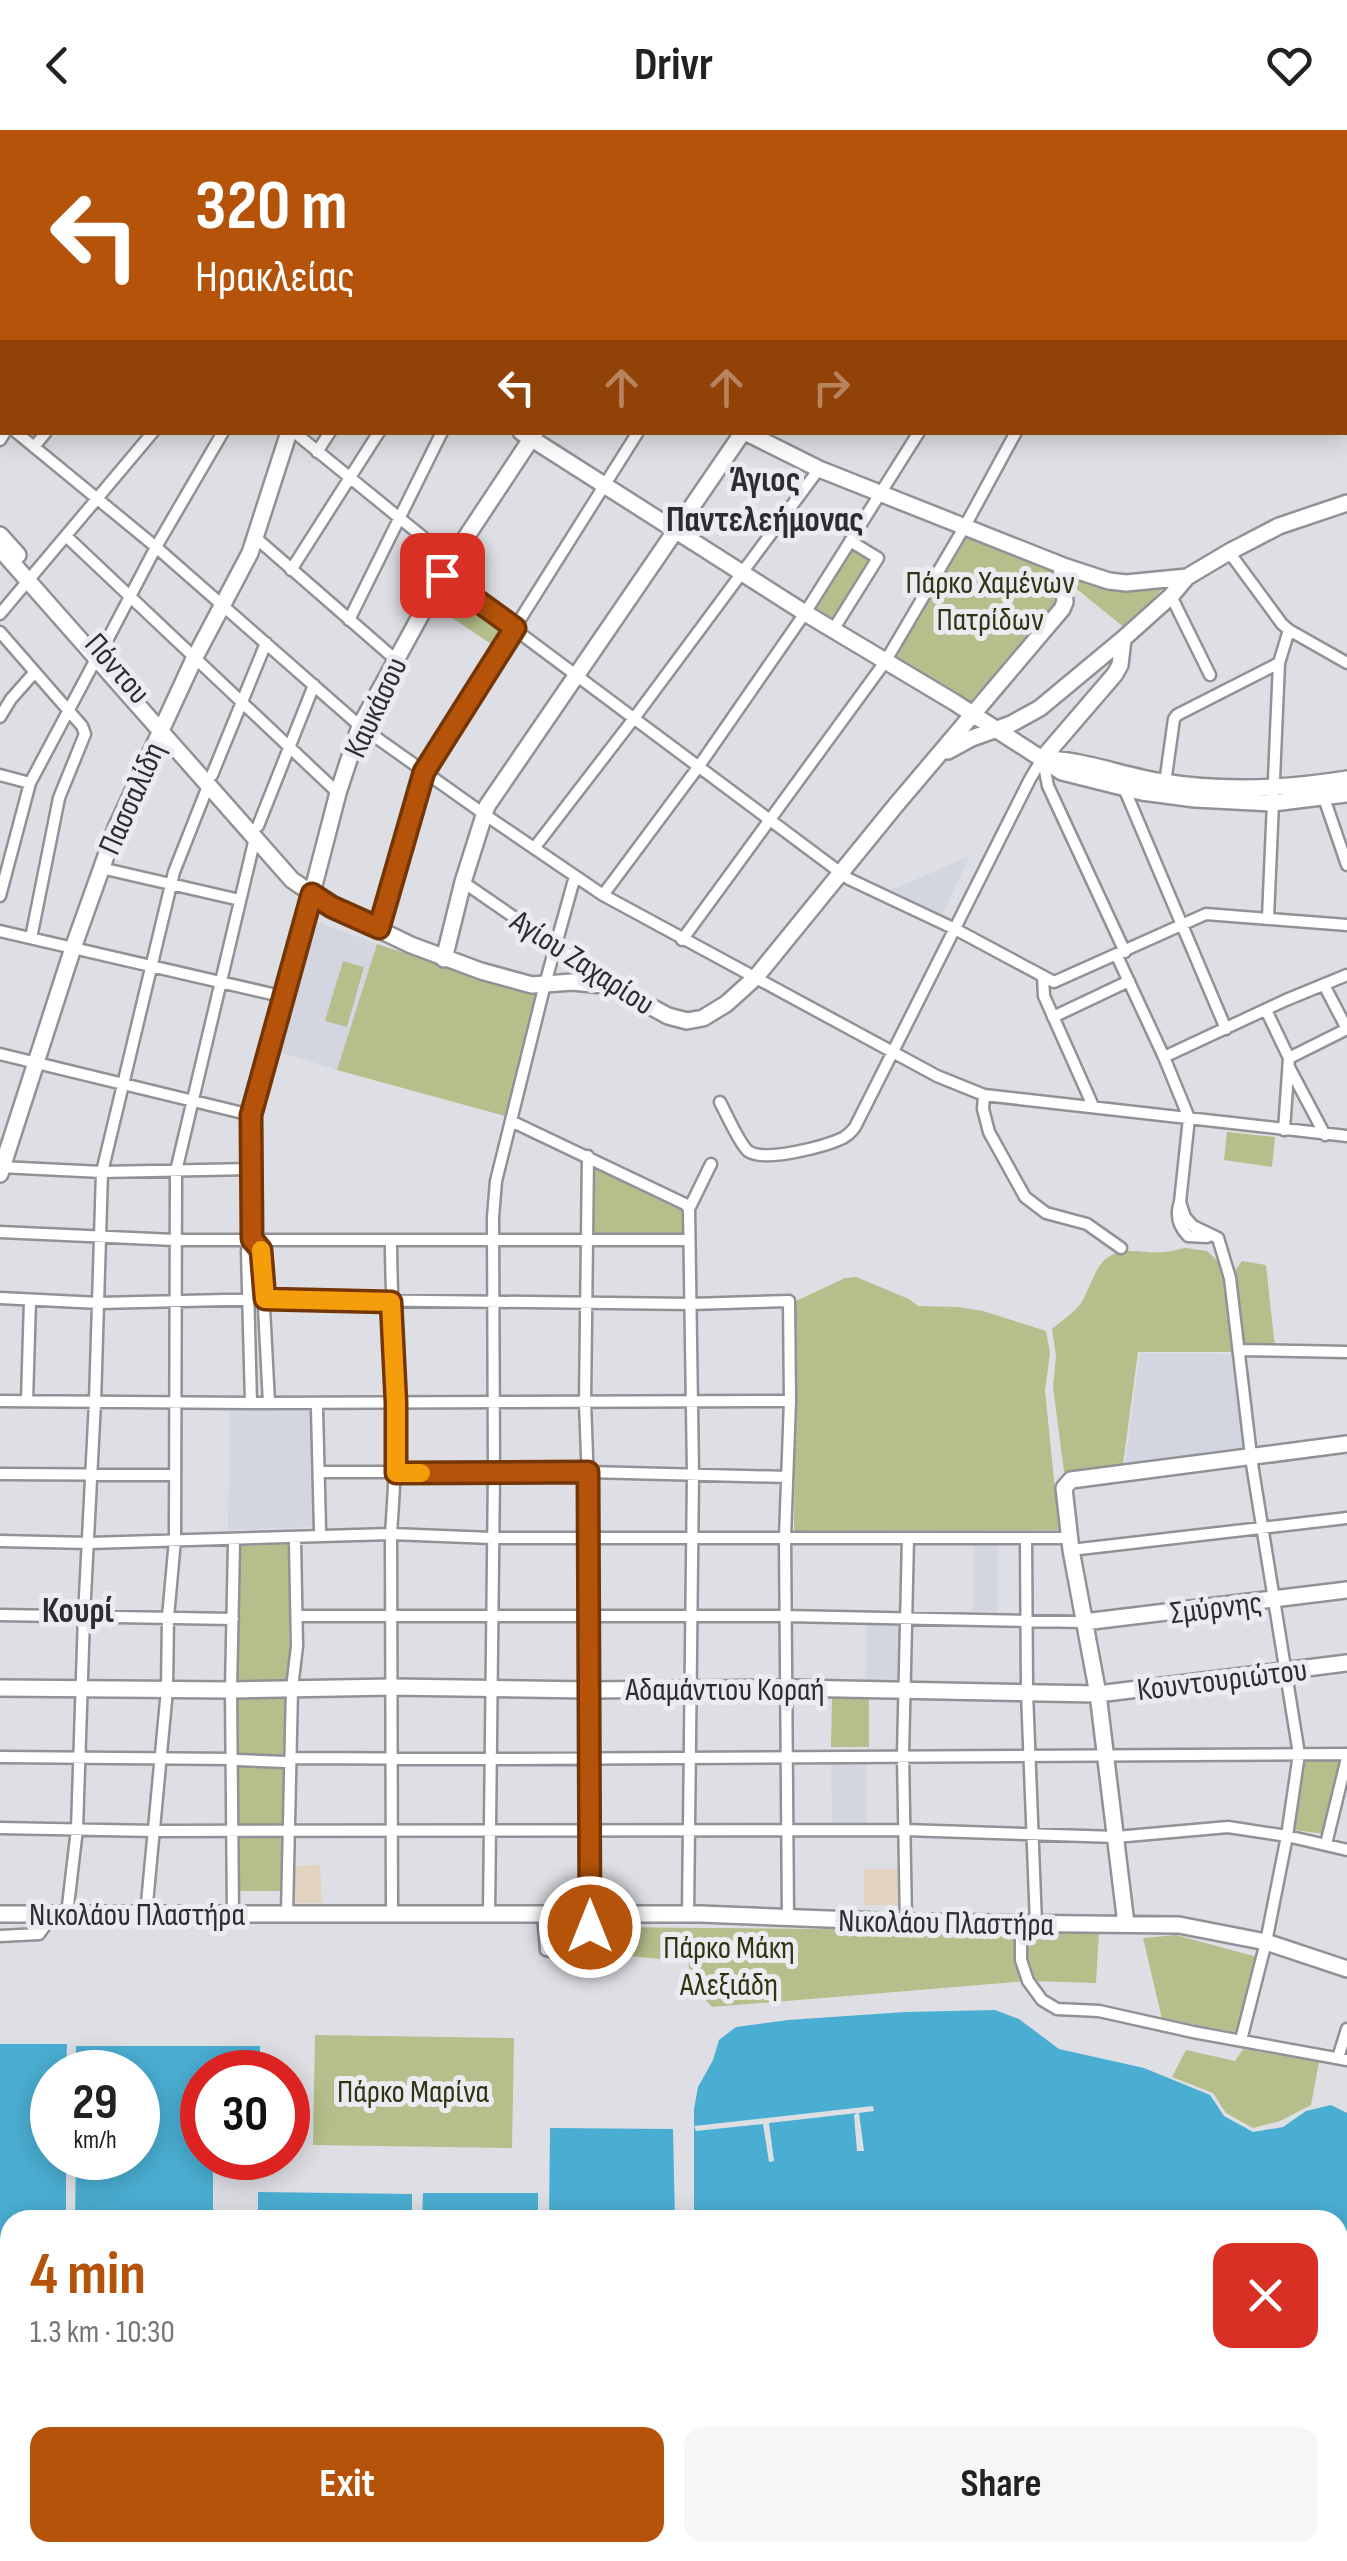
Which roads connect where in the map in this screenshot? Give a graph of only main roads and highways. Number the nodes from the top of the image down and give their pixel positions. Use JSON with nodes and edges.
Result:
{"nodes":[{"id":1,"x":291,"y":435,"type":"edge"},
{"id":2,"x":528,"y":435,"type":"edge"},
{"id":3,"x":530,"y":435,"type":"edge"},
{"id":4,"x":742,"y":435,"type":"edge"},
{"id":5,"x":770,"y":439,"type":"edge"},
{"id":6,"x":1347,"y":503,"type":"edge"},
{"id":7,"x":677,"y":530,"type":"junction"},
{"id":8,"x":0,"y":535,"type":"edge"},
{"id":9,"x":0,"y":550,"type":"edge"},
{"id":10,"x":1061,"y":565,"type":"junction"},
{"id":11,"x":31,"y":576,"type":"junction"},
{"id":12,"x":1187,"y":577,"type":"junction"},
{"id":13,"x":1124,"y":639,"type":"junction"},
{"id":14,"x":974,"y":715,"type":"junction"},
{"id":15,"x":163,"y":727,"type":"junction"},
{"id":16,"x":997,"y":730,"type":"junction"},
{"id":17,"x":1042,"y":759,"type":"junction"},
{"id":18,"x":934,"y":762,"type":"junction"},
{"id":19,"x":1347,"y":779,"type":"edge"},
{"id":20,"x":1347,"y":794,"type":"edge"},
{"id":21,"x":1273,"y":796,"type":"junction"},
{"id":22,"x":312,"y":894,"type":"junction"},
{"id":23,"x":444,"y":959,"type":"junction"},
{"id":24,"x":613,"y":986,"type":"joint"},
{"id":25,"x":1,"y":1170,"type":"edge"},
{"id":26,"x":1347,"y":1444,"type":"edge"},
{"id":27,"x":1347,"y":1590,"type":"edge"},
{"id":28,"x":1084,"y":1622,"type":"junction"},
{"id":29,"x":1347,"y":1663,"type":"edge"},
{"id":30,"x":0,"y":1688,"type":"edge"},
{"id":31,"x":1098,"y":1694,"type":"junction"},
{"id":32,"x":0,"y":1914,"type":"edge"},
{"id":33,"x":1126,"y":1924,"type":"junction"},
{"id":34,"x":1347,"y":1969,"type":"edge"}],
"edges":[{"from":1,"to":15,"type":"main road","name":"Πασσαλίδη"},
{"from":2,"to":22,"type":"main road","name":"Καυκάσου"},
{"from":3,"to":7,"type":"main road"},
{"from":4,"to":7,"type":"main road"},
{"from":5,"to":10,"type":"main road"},
{"from":6,"to":12,"type":"main road"},
{"from":7,"to":14,"type":"main road"},
{"from":7,"to":23,"type":"main road"},
{"from":8,"to":11,"type":"main road","name":"Πόντου"},
{"from":9,"to":11,"type":"main road","name":"Πόντου"},
{"from":10,"to":12,"type":"main road"},
{"from":10,"to":14,"type":"main road"},
{"from":11,"to":15,"type":"main road","name":"Πόντου"},
{"from":12,"to":13,"type":"main road"},
{"from":13,"to":16,"type":"main road"},
{"from":13,"to":17,"type":"main road"},
{"from":14,"to":16,"type":"main road"},
{"from":14,"to":18,"type":"main road"},
{"from":15,"to":22,"type":"main road","name":"Πόντου"},
{"from":15,"to":25,"type":"main road","name":"Πασσαλίδη"},
{"from":16,"to":17,"type":"main road"},
{"from":16,"to":18,"type":"main road"},
{"from":17,"to":21,"type":"main road"},
{"from":17,"to":21,"type":"main road"},
{"from":18,"to":24,"type":"main road","name":"Αγίου Ζαχαρίου"},
{"from":19,"to":21,"type":"main road"},
{"from":20,"to":21,"type":"main road"},
{"from":22,"to":23,"type":"main road","name":"Πόντου"},
{"from":23,"to":24,"type":"main road","name":"Πόντου"},
{"from":26,"to":28,"type":"main road"},
{"from":27,"to":28,"type":"main road","name":"Σμύρνης"},
{"from":28,"to":31,"type":"main road"},
{"from":29,"to":31,"type":"main road","name":"Κουντουριώτου"},
{"from":30,"to":31,"type":"main road","name":"Αδαμάντιου Κοραή"},
{"from":31,"to":33,"type":"main road"},
{"from":32,"to":33,"type":"main road","name":"Νικολάου Πλαστήρα"},
{"from":33,"to":34,"type":"main road","name":"Νικολάου Πλαστήρα"}]}
